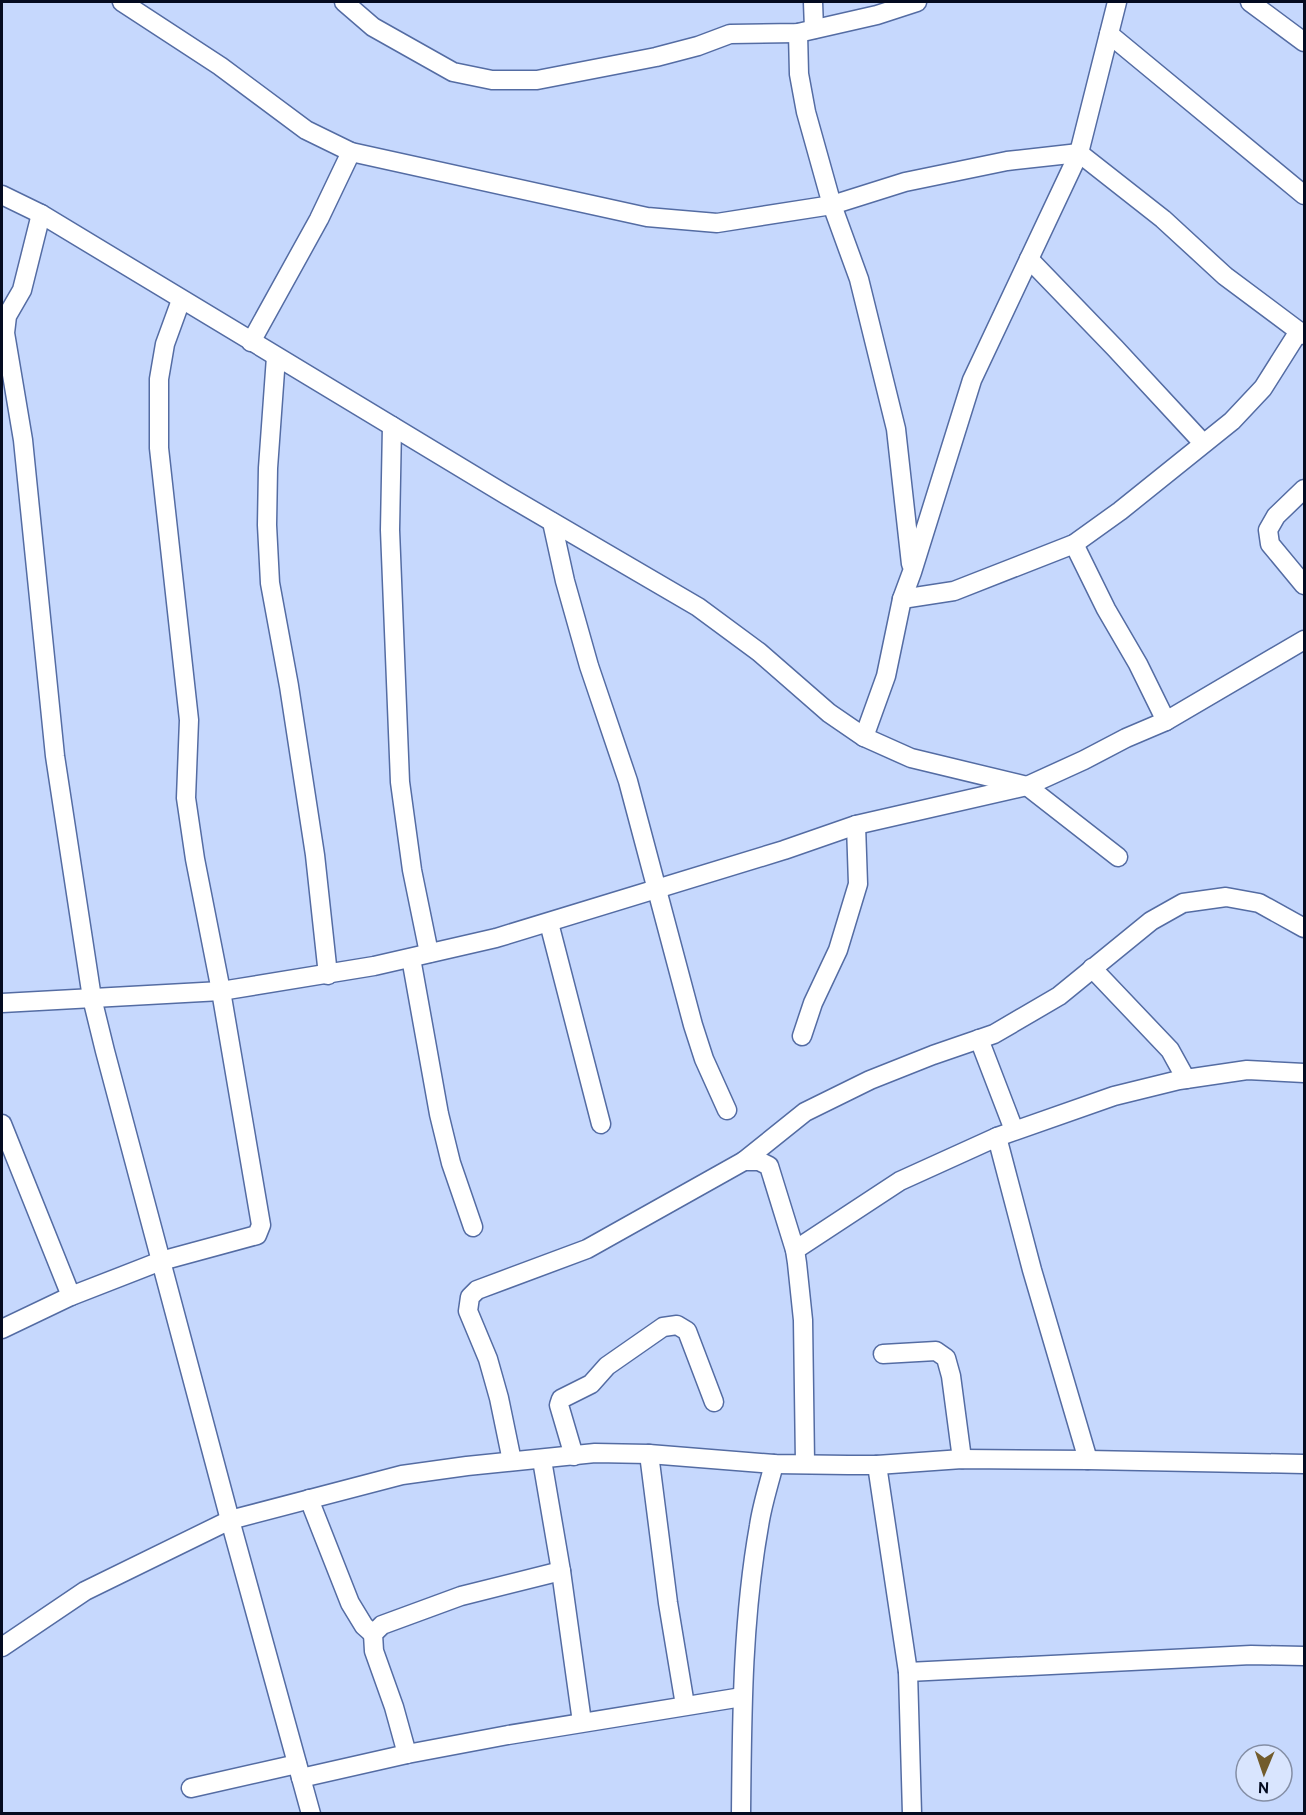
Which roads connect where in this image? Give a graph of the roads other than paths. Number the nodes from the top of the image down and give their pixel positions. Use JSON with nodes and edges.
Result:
{"nodes":[{"id":1,"x":344,"y":2,"type":"edge"},
{"id":2,"x":813,"y":2,"type":"edge"},
{"id":3,"x":917,"y":2,"type":"edge"},
{"id":4,"x":1118,"y":2,"type":"edge"},
{"id":5,"x":1250,"y":2,"type":"edge"},
{"id":6,"x":134,"y":4,"type":"edge"},
{"id":7,"x":806,"y":31,"type":"junction"},
{"id":8,"x":1109,"y":34,"type":"junction"},
{"id":9,"x":1305,"y":42,"type":"edge"},
{"id":10,"x":351,"y":152,"type":"junction"},
{"id":11,"x":1079,"y":153,"type":"junction"},
{"id":12,"x":2,"y":195,"type":"edge"},
{"id":13,"x":1305,"y":195,"type":"edge"},
{"id":14,"x":832,"y":205,"type":"junction"},
{"id":15,"x":41,"y":214,"type":"junction"},
{"id":16,"x":1029,"y":259,"type":"junction"},
{"id":17,"x":181,"y":300,"type":"junction"},
{"id":18,"x":1302,"y":333,"type":"edge"},
{"id":19,"x":251,"y":342,"type":"junction"},
{"id":20,"x":276,"y":357,"type":"junction"},
{"id":21,"x":392,"y":426,"type":"junction"},
{"id":22,"x":1203,"y":443,"type":"junction"},
{"id":23,"x":1305,"y":489,"type":"edge"},
{"id":24,"x":552,"y":522,"type":"junction"},
{"id":25,"x":1074,"y":544,"type":"junction"},
{"id":26,"x":912,"y":572,"type":"junction"},
{"id":27,"x":1305,"y":585,"type":"edge"},
{"id":28,"x":902,"y":599,"type":"junction"},
{"id":29,"x":1305,"y":640,"type":"edge"},
{"id":30,"x":1166,"y":721,"type":"junction"},
{"id":31,"x":864,"y":737,"type":"junction"},
{"id":32,"x":1027,"y":786,"type":"junction"},
{"id":33,"x":856,"y":825,"type":"junction"},
{"id":34,"x":1118,"y":857,"type":"dead end"},
{"id":35,"x":656,"y":888,"type":"junction"},
{"id":36,"x":549,"y":923,"type":"junction"},
{"id":37,"x":1305,"y":928,"type":"edge"},
{"id":38,"x":420,"y":956,"type":"junction"},
{"id":39,"x":1092,"y":968,"type":"junction"},
{"id":40,"x":328,"y":975,"type":"junction"},
{"id":41,"x":221,"y":991,"type":"junction"},
{"id":42,"x":92,"y":998,"type":"junction"},
{"id":43,"x":2,"y":1003,"type":"edge"},
{"id":44,"x":802,"y":1036,"type":"dead end"},
{"id":45,"x":979,"y":1039,"type":"junction"},
{"id":46,"x":1305,"y":1073,"type":"edge"},
{"id":47,"x":1186,"y":1079,"type":"junction"},
{"id":48,"x":727,"y":1110,"type":"dead end"},
{"id":49,"x":2,"y":1124,"type":"edge"},
{"id":50,"x":601,"y":1124,"type":"dead end"},
{"id":51,"x":1014,"y":1130,"type":"junction"},
{"id":52,"x":997,"y":1137,"type":"junction"},
{"id":53,"x":744,"y":1161,"type":"junction"},
{"id":54,"x":473,"y":1227,"type":"dead end"},
{"id":55,"x":795,"y":1251,"type":"junction"},
{"id":56,"x":161,"y":1261,"type":"junction"},
{"id":57,"x":71,"y":1296,"type":"junction"},
{"id":58,"x":2,"y":1329,"type":"edge"},
{"id":59,"x":883,"y":1354,"type":"dead end"},
{"id":60,"x":714,"y":1402,"type":"dead end"},
{"id":61,"x":649,"y":1454,"type":"junction"},
{"id":62,"x":574,"y":1456,"type":"junction"},
{"id":63,"x":962,"y":1459,"type":"junction"},
{"id":64,"x":542,"y":1460,"type":"junction"},
{"id":65,"x":1088,"y":1460,"type":"junction"},
{"id":66,"x":512,"y":1461,"type":"junction"},
{"id":67,"x":774,"y":1464,"type":"junction"},
{"id":68,"x":805,"y":1464,"type":"junction"},
{"id":69,"x":1305,"y":1464,"type":"edge"},
{"id":70,"x":878,"y":1466,"type":"junction"},
{"id":71,"x":309,"y":1499,"type":"junction"},
{"id":72,"x":230,"y":1520,"type":"junction"},
{"id":73,"x":561,"y":1571,"type":"junction"},
{"id":74,"x":373,"y":1634,"type":"junction"},
{"id":75,"x":2,"y":1647,"type":"edge"},
{"id":76,"x":1305,"y":1656,"type":"edge"},
{"id":77,"x":908,"y":1672,"type":"junction"},
{"id":78,"x":742,"y":1697,"type":"junction"},
{"id":79,"x":685,"y":1706,"type":"junction"},
{"id":80,"x":582,"y":1722,"type":"junction"},
{"id":81,"x":407,"y":1754,"type":"junction"},
{"id":82,"x":299,"y":1771,"type":"junction"},
{"id":83,"x":190,"y":1788,"type":"dead end"},
{"id":84,"x":311,"y":1814,"type":"edge"},
{"id":85,"x":741,"y":1814,"type":"edge"},
{"id":86,"x":912,"y":1814,"type":"edge"}],
"edges":[{"from":1,"to":7,"type":"street"},
{"from":2,"to":7,"type":"street"},
{"from":3,"to":7,"type":"street"},
{"from":4,"to":8,"type":"street"},
{"from":5,"to":9,"type":"street"},
{"from":6,"to":10,"type":"street"},
{"from":7,"to":14,"type":"street"},
{"from":8,"to":11,"type":"street"},
{"from":8,"to":13,"type":"street"},
{"from":10,"to":14,"type":"street"},
{"from":10,"to":19,"type":"street"},
{"from":11,"to":14,"type":"street"},
{"from":11,"to":16,"type":"street"},
{"from":11,"to":18,"type":"street"},
{"from":12,"to":15,"type":"street"},
{"from":14,"to":26,"type":"street"},
{"from":15,"to":17,"type":"street"},
{"from":15,"to":42,"type":"street"},
{"from":16,"to":22,"type":"street"},
{"from":16,"to":26,"type":"street"},
{"from":17,"to":19,"type":"street"},
{"from":17,"to":41,"type":"street"},
{"from":18,"to":22,"type":"street"},
{"from":19,"to":20,"type":"street"},
{"from":20,"to":21,"type":"street"},
{"from":20,"to":40,"type":"street"},
{"from":21,"to":24,"type":"street"},
{"from":21,"to":38,"type":"street"},
{"from":22,"to":25,"type":"street"},
{"from":23,"to":27,"type":"street"},
{"from":24,"to":31,"type":"street"},
{"from":24,"to":35,"type":"street"},
{"from":25,"to":28,"type":"street"},
{"from":25,"to":30,"type":"street"},
{"from":26,"to":28,"type":"street"},
{"from":28,"to":31,"type":"street"},
{"from":29,"to":30,"type":"street"},
{"from":30,"to":32,"type":"street"},
{"from":31,"to":32,"type":"street"},
{"from":32,"to":33,"type":"street"},
{"from":32,"to":34,"type":"street"},
{"from":33,"to":35,"type":"street"},
{"from":33,"to":44,"type":"street"},
{"from":35,"to":36,"type":"street"},
{"from":35,"to":48,"type":"street"},
{"from":36,"to":38,"type":"street"},
{"from":36,"to":50,"type":"street"},
{"from":37,"to":39,"type":"street"},
{"from":38,"to":40,"type":"street"},
{"from":38,"to":54,"type":"street"},
{"from":39,"to":45,"type":"street"},
{"from":39,"to":47,"type":"street"},
{"from":40,"to":41,"type":"street"},
{"from":41,"to":42,"type":"street"},
{"from":41,"to":56,"type":"street"},
{"from":42,"to":43,"type":"street"},
{"from":42,"to":56,"type":"street"},
{"from":45,"to":51,"type":"street"},
{"from":45,"to":53,"type":"street"},
{"from":46,"to":47,"type":"street"},
{"from":47,"to":51,"type":"street"},
{"from":49,"to":57,"type":"street"},
{"from":51,"to":52,"type":"street"},
{"from":52,"to":55,"type":"street"},
{"from":52,"to":65,"type":"street"},
{"from":53,"to":55,"type":"street"},
{"from":53,"to":66,"type":"street"},
{"from":55,"to":68,"type":"street"},
{"from":56,"to":57,"type":"street"},
{"from":56,"to":72,"type":"street"},
{"from":57,"to":58,"type":"street"},
{"from":59,"to":63,"type":"street"},
{"from":60,"to":62,"type":"street"},
{"from":61,"to":62,"type":"street"},
{"from":61,"to":67,"type":"street"},
{"from":61,"to":79,"type":"street"},
{"from":62,"to":64,"type":"street"},
{"from":63,"to":65,"type":"street"},
{"from":63,"to":70,"type":"street"},
{"from":64,"to":66,"type":"street"},
{"from":64,"to":73,"type":"street"},
{"from":65,"to":69,"type":"street"},
{"from":66,"to":71,"type":"street"},
{"from":67,"to":68,"type":"street"},
{"from":67,"to":78,"type":"street"},
{"from":68,"to":70,"type":"street"},
{"from":70,"to":77,"type":"street"},
{"from":71,"to":72,"type":"street"},
{"from":71,"to":74,"type":"street"},
{"from":72,"to":75,"type":"street"},
{"from":72,"to":82,"type":"street"},
{"from":73,"to":74,"type":"street"},
{"from":73,"to":80,"type":"street"},
{"from":74,"to":81,"type":"street"},
{"from":76,"to":77,"type":"street"},
{"from":77,"to":86,"type":"street"},
{"from":78,"to":79,"type":"street"},
{"from":78,"to":85,"type":"street"},
{"from":79,"to":80,"type":"street"},
{"from":80,"to":81,"type":"street"},
{"from":81,"to":82,"type":"street"},
{"from":82,"to":83,"type":"street"},
{"from":82,"to":84,"type":"street"}]}
